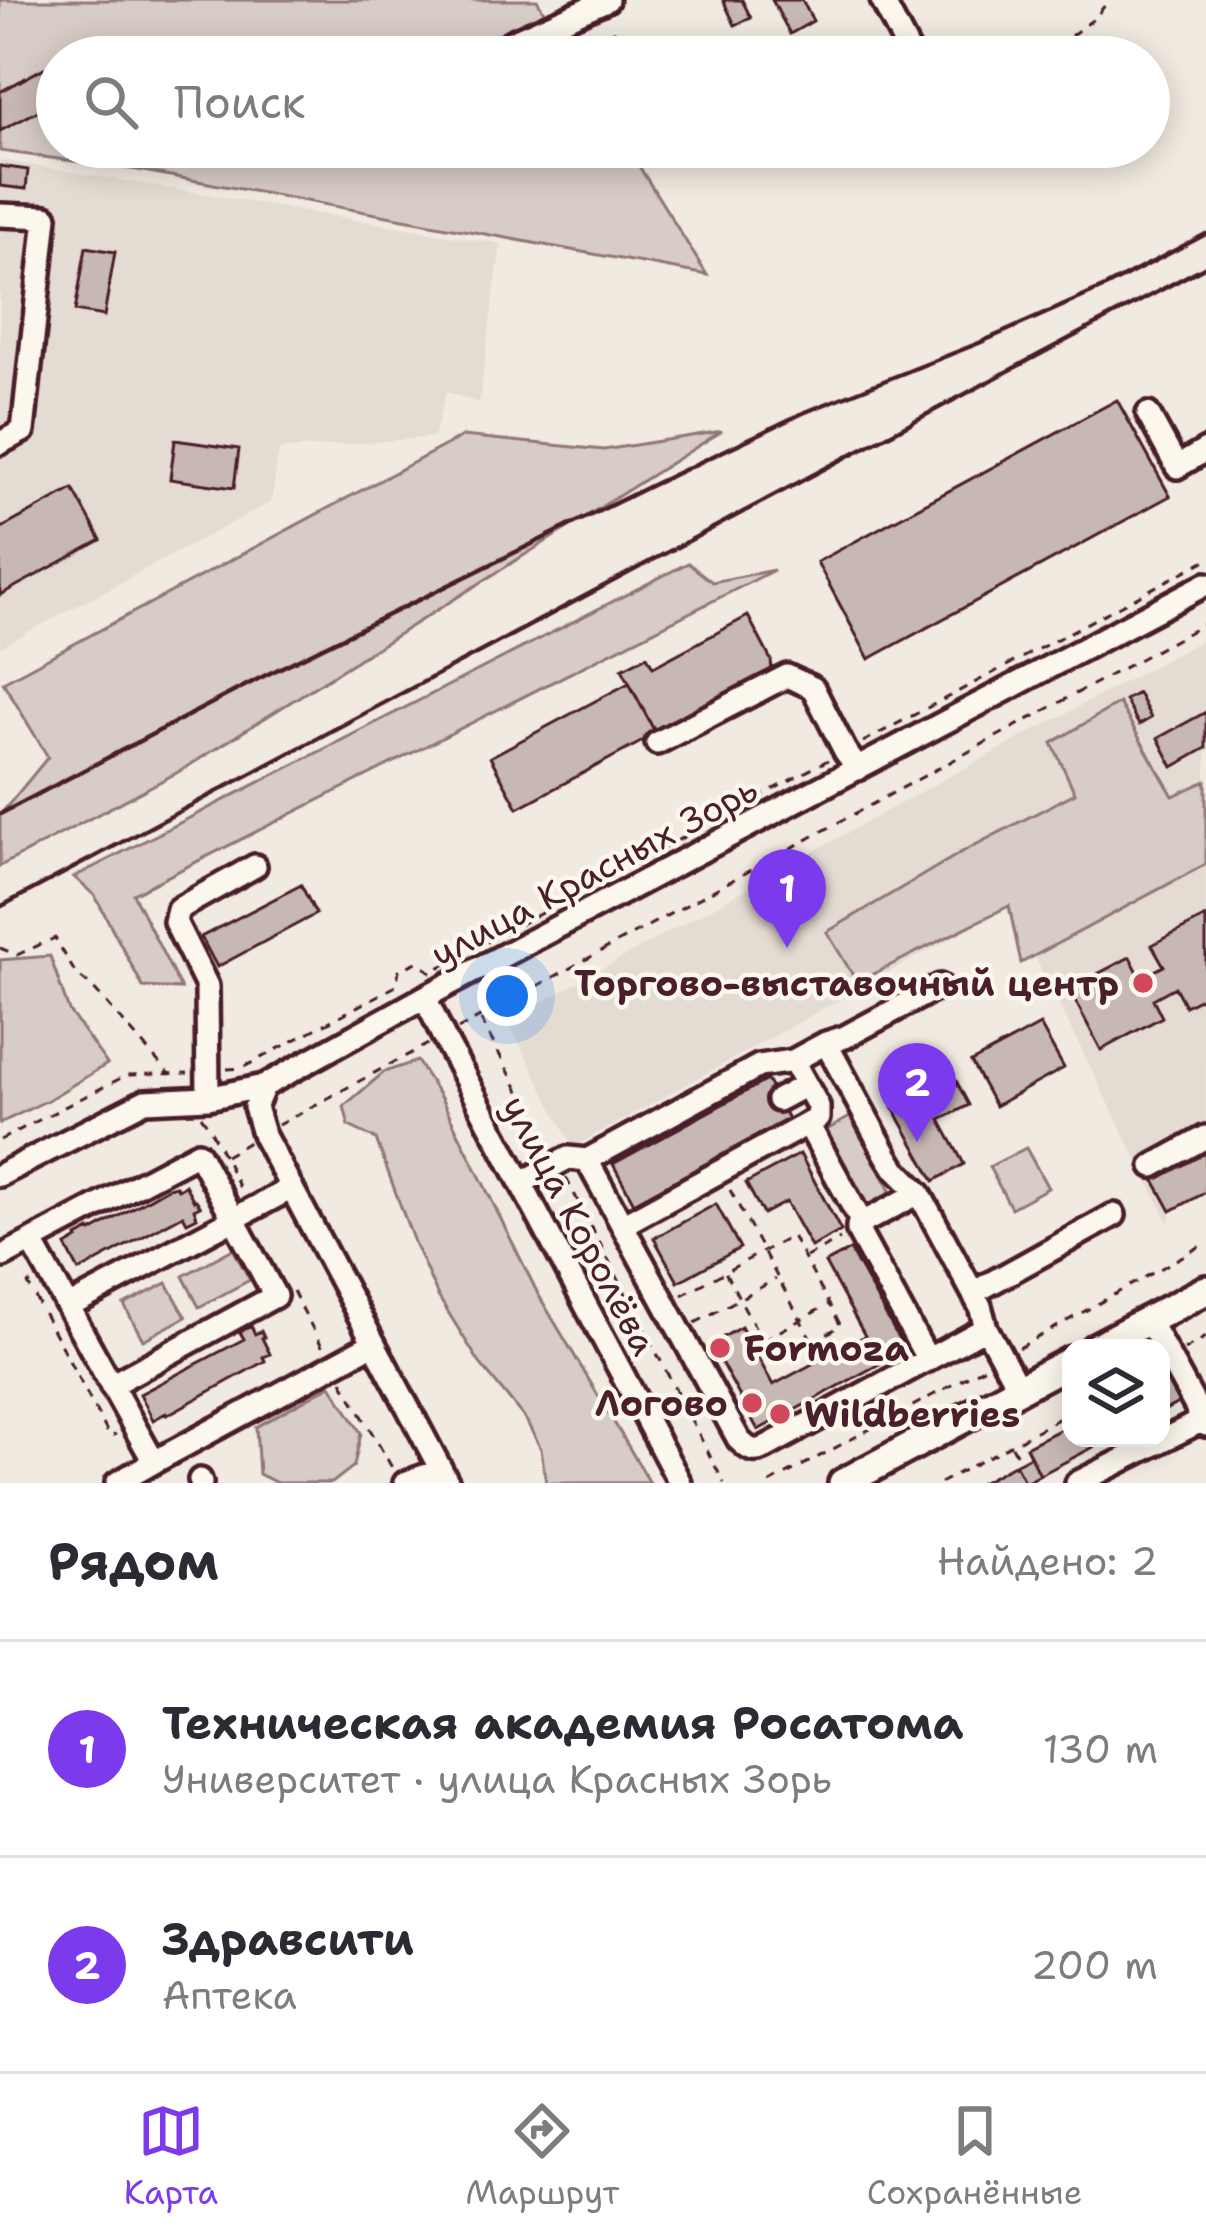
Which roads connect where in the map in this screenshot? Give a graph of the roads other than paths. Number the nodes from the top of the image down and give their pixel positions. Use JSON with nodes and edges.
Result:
{"nodes":[{"id":1,"x":607,"y":0,"type":"edge"},
{"id":2,"x":882,"y":0,"type":"edge"},
{"id":3,"x":525,"y":36,"type":"edge"},
{"id":4,"x":901,"y":36,"type":"edge"},
{"id":5,"x":0,"y":215,"type":"edge"},
{"id":6,"x":1148,"y":414,"type":"dead end"},
{"id":7,"x":0,"y":443,"type":"edge"},
{"id":8,"x":1206,"y":451,"type":"edge"},
{"id":9,"x":1206,"y":584,"type":"edge"},
{"id":10,"x":657,"y":743,"type":"dead end"},
{"id":11,"x":852,"y":760,"type":"junction"},
{"id":12,"x":255,"y":866,"type":"dead end"},
{"id":13,"x":940,"y":986,"type":"dead end"},
{"id":14,"x":425,"y":997,"type":"junction"},
{"id":15,"x":826,"y":1043,"type":"junction"},
{"id":16,"x":793,"y":1061,"type":"junction"},
{"id":17,"x":806,"y":1084,"type":"junction"},
{"id":18,"x":264,"y":1086,"type":"junction"},
{"id":19,"x":208,"y":1098,"type":"junction"},
{"id":20,"x":778,"y":1100,"type":"dead end"},
{"id":21,"x":808,"y":1124,"type":"junction"},
{"id":22,"x":1206,"y":1137,"type":"edge"},
{"id":23,"x":587,"y":1160,"type":"junction"},
{"id":24,"x":1153,"y":1166,"type":"dead end"},
{"id":25,"x":0,"y":1174,"type":"edge"},
{"id":26,"x":521,"y":1184,"type":"junction"},
{"id":27,"x":290,"y":1189,"type":"junction"},
{"id":28,"x":919,"y":1192,"type":"junction"},
{"id":29,"x":1114,"y":1215,"type":"dead end"},
{"id":30,"x":233,"y":1219,"type":"junction"},
{"id":31,"x":622,"y":1225,"type":"junction"},
{"id":32,"x":860,"y":1227,"type":"junction"},
{"id":33,"x":32,"y":1242,"type":"junction"},
{"id":34,"x":3,"y":1256,"type":"dead end"},
{"id":35,"x":1206,"y":1290,"type":"edge"},
{"id":36,"x":973,"y":1293,"type":"junction"},
{"id":37,"x":68,"y":1306,"type":"junction"},
{"id":38,"x":1148,"y":1319,"type":"junction"},
{"id":39,"x":986,"y":1328,"type":"junction"},
{"id":40,"x":1111,"y":1339,"type":"edge"},
{"id":41,"x":374,"y":1343,"type":"junction"},
{"id":42,"x":928,"y":1360,"type":"junction"},
{"id":43,"x":1062,"y":1366,"type":"edge"},
{"id":44,"x":111,"y":1385,"type":"junction"},
{"id":45,"x":1019,"y":1389,"type":"junction"},
{"id":46,"x":1205,"y":1422,"type":"edge"},
{"id":47,"x":154,"y":1462,"type":"junction"},
{"id":48,"x":444,"y":1477,"type":"edge"},
{"id":49,"x":117,"y":1483,"type":"edge"},
{"id":50,"x":405,"y":1483,"type":"edge"},
{"id":51,"x":680,"y":1483,"type":"edge"},
{"id":52,"x":843,"y":1483,"type":"edge"},
{"id":53,"x":1077,"y":1483,"type":"edge"}],
"edges":[{"from":1,"to":3,"type":"street"},
{"from":2,"to":4,"type":"street"},
{"from":5,"to":7,"type":"street"},
{"from":6,"to":8,"type":"street"},
{"from":9,"to":11,"type":"street","name":"улица Красных Зорь"},
{"from":10,"to":11,"type":"street"},
{"from":11,"to":14,"type":"street","name":"улица Красных Зорь"},
{"from":12,"to":19,"type":"street"},
{"from":13,"to":15,"type":"street"},
{"from":14,"to":18,"type":"street","name":"улица Красных Зорь"},
{"from":14,"to":26,"type":"street","name":"улица Королёва"},
{"from":15,"to":16,"type":"street"},
{"from":15,"to":28,"type":"street"},
{"from":16,"to":17,"type":"street"},
{"from":16,"to":23,"type":"street"},
{"from":17,"to":20,"type":"street"},
{"from":17,"to":21,"type":"street"},
{"from":18,"to":19,"type":"street","name":"улица Красных Зорь"},
{"from":18,"to":27,"type":"street"},
{"from":19,"to":25,"type":"street","name":"улица Красных Зорь"},
{"from":21,"to":31,"type":"street"},
{"from":21,"to":32,"type":"street"},
{"from":22,"to":24,"type":"street"},
{"from":23,"to":26,"type":"street"},
{"from":23,"to":31,"type":"street"},
{"from":26,"to":51,"type":"street","name":"улица Королёва"},
{"from":27,"to":30,"type":"street"},
{"from":27,"to":41,"type":"street"},
{"from":28,"to":32,"type":"street"},
{"from":28,"to":36,"type":"street"},
{"from":29,"to":36,"type":"street"},
{"from":30,"to":33,"type":"street"},
{"from":30,"to":37,"type":"street"},
{"from":30,"to":44,"type":"street"},
{"from":31,"to":42,"type":"street"},
{"from":32,"to":42,"type":"street"},
{"from":33,"to":34,"type":"street"},
{"from":33,"to":37,"type":"street"},
{"from":35,"to":38,"type":"main road"},
{"from":36,"to":39,"type":"street"},
{"from":37,"to":44,"type":"street"},
{"from":38,"to":40,"type":"main road"},
{"from":38,"to":46,"type":"street"},
{"from":39,"to":42,"type":"street"},
{"from":39,"to":45,"type":"street"},
{"from":41,"to":47,"type":"street"},
{"from":41,"to":48,"type":"street"},
{"from":43,"to":45,"type":"main road"},
{"from":44,"to":47,"type":"street"},
{"from":45,"to":52,"type":"main road"},
{"from":46,"to":53,"type":"street"},
{"from":47,"to":49,"type":"street"},
{"from":48,"to":50,"type":"street"}]}
